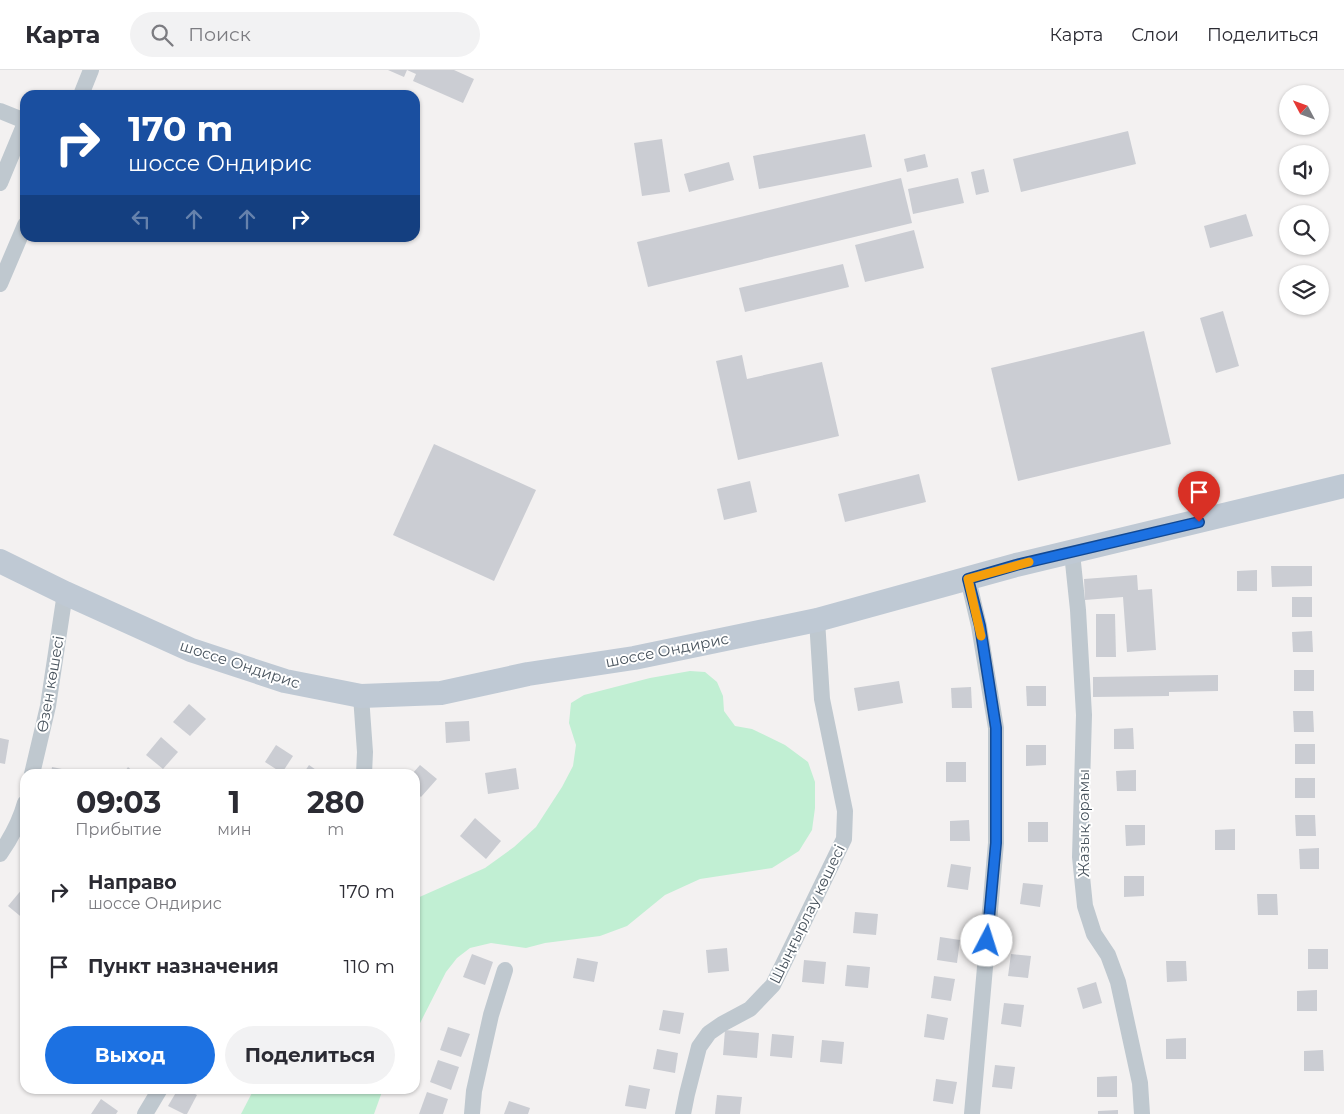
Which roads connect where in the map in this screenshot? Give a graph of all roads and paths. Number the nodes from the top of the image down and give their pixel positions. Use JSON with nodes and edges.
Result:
{"nodes":[{"id":1,"x":91,"y":70,"type":"edge"},
{"id":2,"x":82,"y":90,"type":"edge"},
{"id":3,"x":0,"y":111,"type":"edge"},
{"id":4,"x":20,"y":120,"type":"edge"},
{"id":5,"x":20,"y":134,"type":"edge"},
{"id":6,"x":0,"y":183,"type":"edge"},
{"id":7,"x":20,"y":237,"type":"edge"},
{"id":8,"x":0,"y":284,"type":"edge"},
{"id":9,"x":1344,"y":486,"type":"edge"},
{"id":10,"x":1072,"y":553,"type":"junction"},
{"id":11,"x":0,"y":560,"type":"edge"},
{"id":12,"x":968,"y":579,"type":"junction"},
{"id":13,"x":65,"y":593,"type":"junction"},
{"id":14,"x":817,"y":620,"type":"junction"},
{"id":15,"x":361,"y":696,"type":"junction"},
{"id":16,"x":33,"y":769,"type":"edge"},
{"id":17,"x":364,"y":769,"type":"edge"},
{"id":18,"x":20,"y":819,"type":"edge"},
{"id":19,"x":0,"y":854,"type":"edge"},
{"id":20,"x":505,"y":970,"type":"dead end"},
{"id":21,"x":157,"y":1094,"type":"edge"},
{"id":22,"x":145,"y":1114,"type":"edge"},
{"id":23,"x":472,"y":1114,"type":"edge"},
{"id":24,"x":683,"y":1114,"type":"edge"},
{"id":25,"x":972,"y":1114,"type":"edge"},
{"id":26,"x":1142,"y":1114,"type":"edge"}],
"edges":[{"from":1,"to":2,"type":"street"},
{"from":3,"to":4,"type":"street"},
{"from":5,"to":6,"type":"street"},
{"from":7,"to":8,"type":"street"},
{"from":9,"to":10,"type":"main road","name":"шоссе Ондирис"},
{"from":10,"to":12,"type":"main road","name":"шоссе Ондирис"},
{"from":10,"to":26,"type":"street","name":"Жазық орамы"},
{"from":11,"to":13,"type":"main road","name":"шоссе Ондирис"},
{"from":12,"to":14,"type":"main road","name":"шоссе Ондирис"},
{"from":12,"to":25,"type":"street"},
{"from":13,"to":15,"type":"main road","name":"шоссе Ондирис"},
{"from":13,"to":16,"type":"street","name":"Өзен көшесі"},
{"from":14,"to":15,"type":"main road","name":"шоссе Ондирис"},
{"from":14,"to":24,"type":"street","name":"Шыңғырлау көшесі"},
{"from":15,"to":17,"type":"street"},
{"from":18,"to":19,"type":"street"},
{"from":20,"to":23,"type":"street"},
{"from":21,"to":22,"type":"street"}]}
